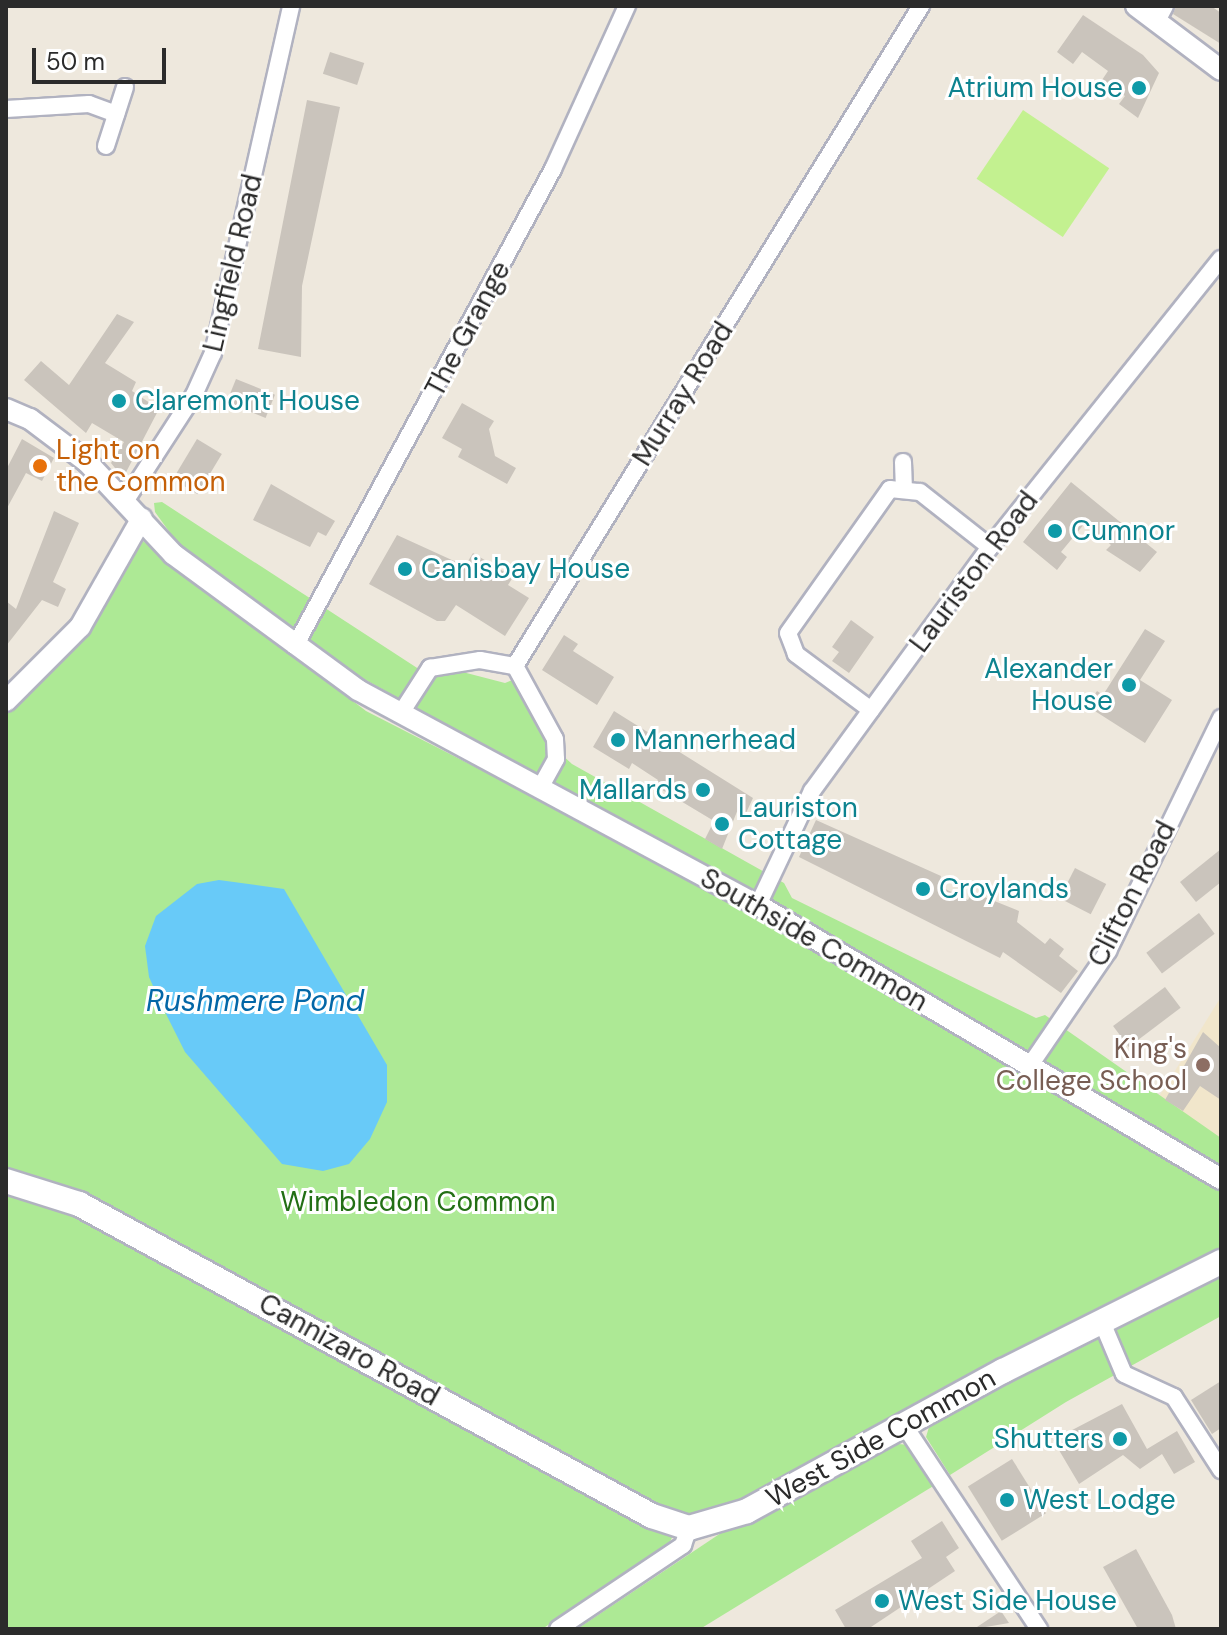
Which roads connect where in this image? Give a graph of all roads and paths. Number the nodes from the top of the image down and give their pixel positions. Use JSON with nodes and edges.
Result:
{"nodes":[{"id":1,"x":291,"y":6,"type":"edge"},
{"id":2,"x":627,"y":6,"type":"edge"},
{"id":3,"x":921,"y":6,"type":"edge"},
{"id":4,"x":1136,"y":6,"type":"edge"},
{"id":5,"x":1161,"y":13,"type":"edge"},
{"id":6,"x":1221,"y":70,"type":"edge"},
{"id":7,"x":125,"y":87,"type":"dead end"},
{"id":8,"x":6,"y":109,"type":"edge"},
{"id":9,"x":116,"y":114,"type":"junction"},
{"id":10,"x":106,"y":146,"type":"dead end"},
{"id":11,"x":1221,"y":259,"type":"edge"},
{"id":12,"x":6,"y":409,"type":"edge"},
{"id":13,"x":903,"y":462,"type":"dead end"},
{"id":14,"x":904,"y":488,"type":"junction"},
{"id":15,"x":126,"y":500,"type":"junction"},
{"id":16,"x":142,"y":518,"type":"junction"},
{"id":17,"x":990,"y":547,"type":"junction"},
{"id":18,"x":295,"y":646,"type":"junction"},
{"id":19,"x":515,"y":666,"type":"junction"},
{"id":20,"x":6,"y":701,"type":"edge"},
{"id":21,"x":871,"y":710,"type":"junction"},
{"id":22,"x":401,"y":713,"type":"junction"},
{"id":23,"x":1221,"y":718,"type":"edge"},
{"id":24,"x":540,"y":788,"type":"junction"},
{"id":25,"x":758,"y":905,"type":"junction"},
{"id":26,"x":1031,"y":1064,"type":"junction"},
{"id":27,"x":1221,"y":1179,"type":"edge"},
{"id":28,"x":6,"y":1181,"type":"edge"},
{"id":29,"x":1221,"y":1262,"type":"edge"},
{"id":30,"x":1102,"y":1322,"type":"junction"},
{"id":31,"x":904,"y":1425,"type":"junction"},
{"id":32,"x":1221,"y":1470,"type":"edge"},
{"id":33,"x":689,"y":1528,"type":"junction"},
{"id":34,"x":558,"y":1629,"type":"edge"},
{"id":35,"x":1039,"y":1629,"type":"edge"}],
"edges":[{"from":1,"to":15,"type":"street","name":"Lingfield Road"},
{"from":2,"to":18,"type":"street","name":"The Grange"},
{"from":3,"to":19,"type":"street","name":"Murray Road"},
{"from":4,"to":5,"type":"street"},
{"from":5,"to":6,"type":"street"},
{"from":7,"to":9,"type":"street"},
{"from":8,"to":9,"type":"street"},
{"from":9,"to":10,"type":"street"},
{"from":11,"to":17,"type":"street","name":"Lauriston Road"},
{"from":12,"to":15,"type":"street","name":"Southside Common"},
{"from":13,"to":14,"type":"street"},
{"from":14,"to":17,"type":"street"},
{"from":14,"to":21,"type":"street"},
{"from":15,"to":16,"type":"street","name":"Southside Common"},
{"from":16,"to":18,"type":"street","name":"Southside Common"},
{"from":16,"to":20,"type":"street"},
{"from":17,"to":21,"type":"street","name":"Lauriston Road"},
{"from":18,"to":22,"type":"street","name":"Southside Common"},
{"from":19,"to":22,"type":"street"},
{"from":19,"to":24,"type":"street"},
{"from":21,"to":25,"type":"street","name":"Lauriston Road"},
{"from":22,"to":24,"type":"street","name":"Southside Common"},
{"from":23,"to":26,"type":"street","name":"Clifton Road"},
{"from":24,"to":25,"type":"street","name":"Southside Common"},
{"from":25,"to":26,"type":"street","name":"Southside Common"},
{"from":26,"to":27,"type":"street","name":"Southside Common"},
{"from":28,"to":33,"type":"main road","name":"Cannizaro Road"},
{"from":29,"to":30,"type":"main road","name":"West Side Common"},
{"from":30,"to":31,"type":"main road","name":"West Side Common"},
{"from":30,"to":32,"type":"street"},
{"from":31,"to":33,"type":"main road","name":"West Side Common"},
{"from":31,"to":35,"type":"street"},
{"from":33,"to":34,"type":"street"}]}
